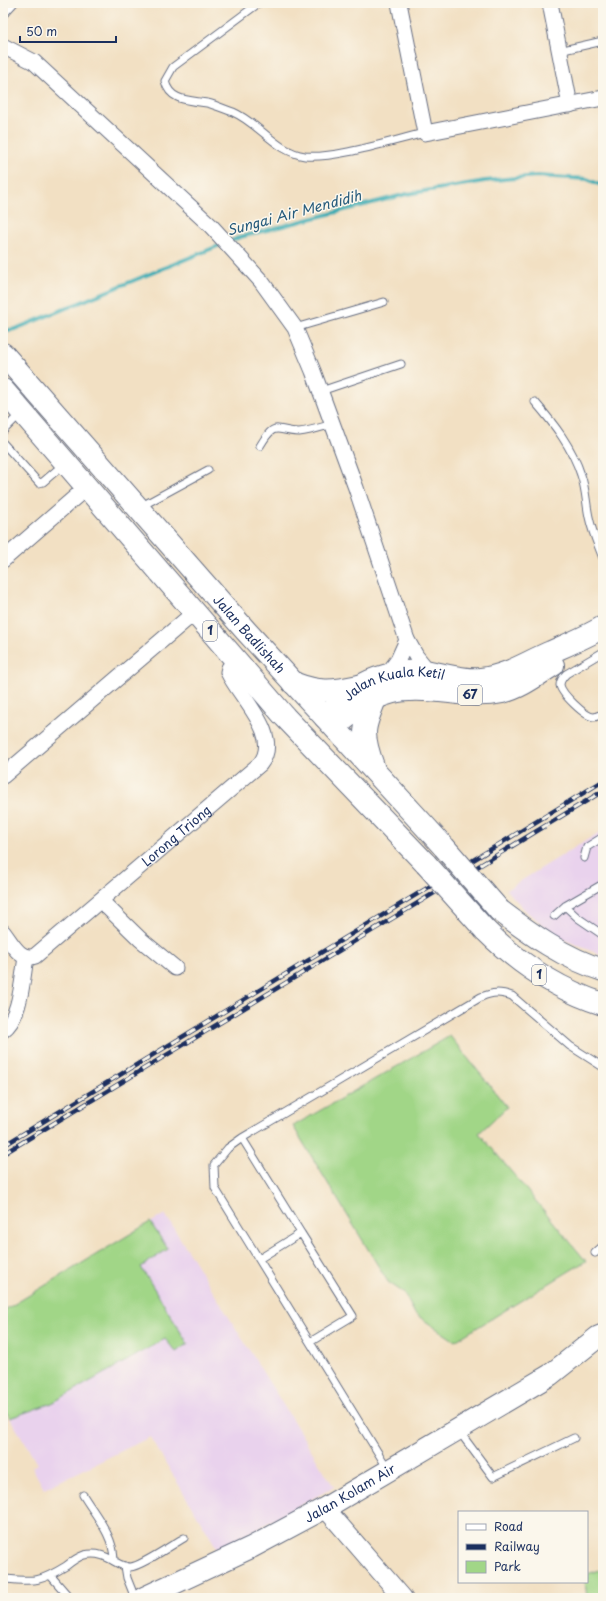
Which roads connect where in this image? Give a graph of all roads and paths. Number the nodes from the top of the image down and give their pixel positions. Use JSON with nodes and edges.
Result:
{"nodes":[{"id":1,"x":14,"y":3,"type":"edge"},
{"id":2,"x":260,"y":3,"type":"edge"},
{"id":3,"x":399,"y":3,"type":"edge"},
{"id":4,"x":550,"y":3,"type":"edge"},
{"id":5,"x":3,"y":15,"type":"edge"},
{"id":6,"x":603,"y":41,"type":"edge"},
{"id":7,"x":3,"y":46,"type":"edge"},
{"id":8,"x":559,"y":51,"type":"junction"},
{"id":9,"x":603,"y":98,"type":"edge"},
{"id":10,"x":570,"y":105,"type":"junction"},
{"id":11,"x":425,"y":133,"type":"junction"},
{"id":12,"x":384,"y":302,"type":"dead end"},
{"id":13,"x":295,"y":328,"type":"junction"},
{"id":14,"x":3,"y":354,"type":"edge"},
{"id":15,"x":401,"y":364,"type":"dead end"},
{"id":16,"x":3,"y":390,"type":"edge"},
{"id":17,"x":321,"y":391,"type":"junction"},
{"id":18,"x":535,"y":402,"type":"dead end"},
{"id":19,"x":22,"y":412,"type":"junction"},
{"id":20,"x":333,"y":424,"type":"junction"},
{"id":21,"x":3,"y":431,"type":"edge"},
{"id":22,"x":3,"y":443,"type":"edge"},
{"id":23,"x":260,"y":446,"type":"dead end"},
{"id":24,"x":66,"y":462,"type":"junction"},
{"id":25,"x":208,"y":470,"type":"dead end"},
{"id":26,"x":87,"y":487,"type":"junction"},
{"id":27,"x":138,"y":508,"type":"junction"},
{"id":28,"x":603,"y":558,"type":"edge"},
{"id":29,"x":3,"y":560,"type":"edge"},
{"id":30,"x":195,"y":612,"type":"junction"},
{"id":31,"x":603,"y":627,"type":"edge"},
{"id":32,"x":214,"y":635,"type":"junction"},
{"id":33,"x":584,"y":638,"type":"junction"},
{"id":34,"x":407,"y":640,"type":"junction"},
{"id":35,"x":603,"y":652,"type":"edge"},
{"id":36,"x":236,"y":661,"type":"junction"},
{"id":37,"x":562,"y":668,"type":"junction"},
{"id":38,"x":429,"y":672,"type":"junction"},
{"id":39,"x":386,"y":676,"type":"junction"},
{"id":40,"x":292,"y":683,"type":"junction"},
{"id":41,"x":369,"y":691,"type":"junction"},
{"id":42,"x":603,"y":714,"type":"edge"},
{"id":43,"x":328,"y":724,"type":"junction"},
{"id":44,"x":377,"y":774,"type":"junction"},
{"id":45,"x":3,"y":776,"type":"edge"},
{"id":46,"x":603,"y":837,"type":"edge"},
{"id":47,"x":584,"y":858,"type":"dead end"},
{"id":48,"x":423,"y":861,"type":"junction"},
{"id":49,"x":603,"y":884,"type":"edge"},
{"id":50,"x":101,"y":901,"type":"junction"},
{"id":51,"x":565,"y":906,"type":"junction"},
{"id":52,"x":554,"y":916,"type":"dead end"},
{"id":53,"x":3,"y":932,"type":"edge"},
{"id":54,"x":603,"y":935,"type":"edge"},
{"id":55,"x":26,"y":958,"type":"junction"},
{"id":56,"x":573,"y":959,"type":"junction"},
{"id":57,"x":175,"y":968,"type":"dead end"},
{"id":58,"x":603,"y":970,"type":"edge"},
{"id":59,"x":603,"y":981,"type":"edge"},
{"id":60,"x":603,"y":1004,"type":"edge"},
{"id":61,"x":3,"y":1030,"type":"edge"},
{"id":62,"x":603,"y":1067,"type":"edge"},
{"id":63,"x":242,"y":1138,"type":"junction"},
{"id":64,"x":301,"y":1233,"type":"junction"},
{"id":65,"x":603,"y":1246,"type":"edge"},
{"id":66,"x":595,"y":1253,"type":"dead end"},
{"id":67,"x":259,"y":1259,"type":"junction"},
{"id":68,"x":602,"y":1339,"type":"edge"},
{"id":69,"x":310,"y":1342,"type":"junction"},
{"id":70,"x":458,"y":1430,"type":"junction"},
{"id":71,"x":574,"y":1438,"type":"dead end"},
{"id":72,"x":389,"y":1471,"type":"junction"},
{"id":73,"x":83,"y":1495,"type":"dead end"},
{"id":74,"x":325,"y":1508,"type":"junction"},
{"id":75,"x":184,"y":1538,"type":"dead end"},
{"id":76,"x":114,"y":1560,"type":"junction"},
{"id":77,"x":125,"y":1566,"type":"junction"},
{"id":78,"x":50,"y":1575,"type":"junction"},
{"id":79,"x":4,"y":1579,"type":"edge"},
{"id":80,"x":146,"y":1597,"type":"edge"},
{"id":81,"x":70,"y":1598,"type":"edge"},
{"id":82,"x":403,"y":1598,"type":"edge"}],
"edges":[{"from":1,"to":5,"type":"lane"},
{"from":2,"to":11,"type":"lane"},
{"from":3,"to":11,"type":"street"},
{"from":4,"to":8,"type":"street"},
{"from":6,"to":8,"type":"lane"},
{"from":7,"to":13,"type":"street"},
{"from":8,"to":10,"type":"street"},
{"from":9,"to":10,"type":"street"},
{"from":10,"to":11,"type":"street"},
{"from":12,"to":13,"type":"lane"},
{"from":13,"to":17,"type":"street"},
{"from":14,"to":27,"type":"main road","name":"Jalan Badlishah","number":"1"},
{"from":15,"to":17,"type":"lane"},
{"from":16,"to":19,"type":"main road","name":"Jalan Badlishah","number":"1"},
{"from":17,"to":20,"type":"street"},
{"from":18,"to":28,"type":"lane"},
{"from":19,"to":21,"type":"lane"},
{"from":19,"to":24,"type":"main road","name":"Jalan Badlishah","number":"1"},
{"from":20,"to":23,"type":"lane"},
{"from":20,"to":34,"type":"street"},
{"from":22,"to":24,"type":"lane"},
{"from":24,"to":26,"type":"main road","name":"Jalan Badlishah","number":"1"},
{"from":25,"to":27,"type":"lane"},
{"from":26,"to":29,"type":"street"},
{"from":26,"to":30,"type":"main road","name":"Jalan Badlishah","number":"1"},
{"from":27,"to":40,"type":"main road","name":"Jalan Badlishah","number":"1"},
{"from":30,"to":32,"type":"main road","name":"Jalan Badlishah","number":"1"},
{"from":30,"to":45,"type":"street"},
{"from":31,"to":33,"type":"main road","name":"Jalan Kuala Ketil","number":"67"},
{"from":32,"to":36,"type":"main road","name":"Jalan Badlishah","number":"1"},
{"from":32,"to":43,"type":"main road"},
{"from":33,"to":37,"type":"main road","name":"Jalan Kuala Ketil","number":"67"},
{"from":33,"to":38,"type":"main road","name":"Jalan Kuala Ketil","number":"67"},
{"from":34,"to":38,"type":"street"},
{"from":34,"to":39,"type":"street"},
{"from":35,"to":37,"type":"lane"},
{"from":36,"to":48,"type":"main road","name":"Jalan Badlishah","number":"1"},
{"from":36,"to":50,"type":"street","name":"Lorong Triong"},
{"from":37,"to":41,"type":"main road","name":"Jalan Kuala Ketil","number":"67"},
{"from":37,"to":42,"type":"lane"},
{"from":38,"to":39,"type":"main road","name":"Jalan Kuala Ketil","number":"67"},
{"from":39,"to":41,"type":"main road","name":"Jalan Kuala Ketil","number":"67"},
{"from":40,"to":41,"type":"main road"},
{"from":40,"to":43,"type":"main road","name":"Jalan Badlishah","number":"1"},
{"from":41,"to":43,"type":"main road","name":"Jalan Kuala Ketil","number":"67"},
{"from":41,"to":44,"type":"main road"},
{"from":43,"to":44,"type":"main road","name":"Jalan Badlishah","number":"1"},
{"from":43,"to":48,"type":"main road"},
{"from":44,"to":56,"type":"main road","name":"Jalan Badlishah","number":"1","bridge":true},
{"from":46,"to":47,"type":"lane"},
{"from":48,"to":60,"type":"main road","name":"Jalan Badlishah","number":"1","bridge":true},
{"from":49,"to":51,"type":"lane"},
{"from":50,"to":55,"type":"street","name":"Lorong Triong"},
{"from":50,"to":57,"type":"street"},
{"from":51,"to":52,"type":"lane"},
{"from":51,"to":54,"type":"lane"},
{"from":53,"to":55,"type":"street"},
{"from":55,"to":61,"type":"street"},
{"from":56,"to":58,"type":"main road","number":"1"},
{"from":56,"to":59,"type":"main road"},
{"from":62,"to":63,"type":"lane"},
{"from":63,"to":64,"type":"lane"},
{"from":63,"to":67,"type":"lane"},
{"from":64,"to":67,"type":"lane"},
{"from":64,"to":69,"type":"lane"},
{"from":65,"to":66,"type":"lane"},
{"from":67,"to":69,"type":"lane"},
{"from":68,"to":70,"type":"main road","name":"Jalan Kolam Air"},
{"from":69,"to":72,"type":"lane"},
{"from":70,"to":71,"type":"lane"},
{"from":70,"to":72,"type":"main road","name":"Jalan Kolam Air"},
{"from":72,"to":74,"type":"main road","name":"Jalan Kolam Air"},
{"from":73,"to":76,"type":"lane"},
{"from":74,"to":80,"type":"main road","name":"Jalan Kolam Air"},
{"from":74,"to":82,"type":"street"},
{"from":75,"to":77,"type":"lane"},
{"from":76,"to":77,"type":"lane"},
{"from":76,"to":78,"type":"lane"},
{"from":77,"to":80,"type":"lane"},
{"from":78,"to":79,"type":"lane"},
{"from":78,"to":81,"type":"lane"}]}
